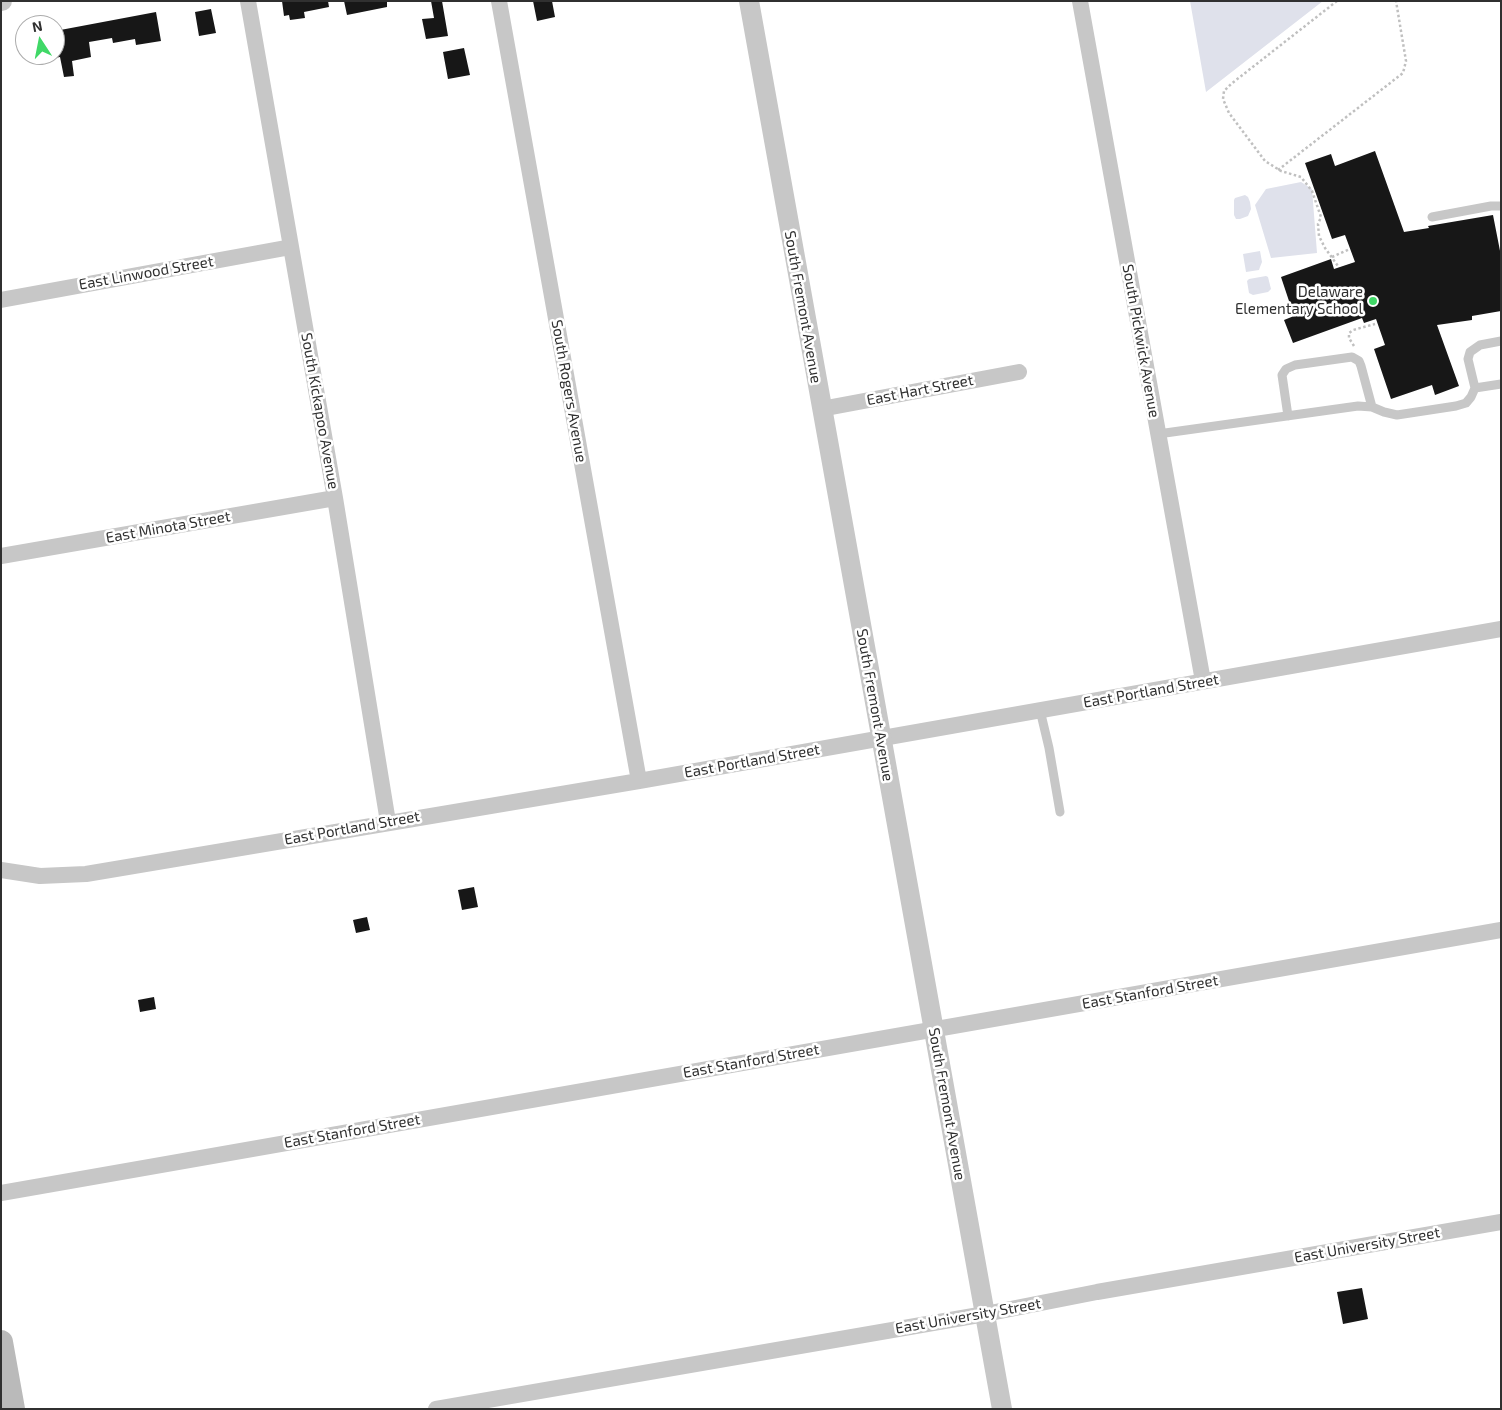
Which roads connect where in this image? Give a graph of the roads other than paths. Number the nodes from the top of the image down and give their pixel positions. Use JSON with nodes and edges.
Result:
{"nodes":[{"id":1,"x":248,"y":1,"type":"edge"},
{"id":2,"x":499,"y":1,"type":"edge"},
{"id":3,"x":749,"y":1,"type":"edge"},
{"id":4,"x":1080,"y":1,"type":"edge"},
{"id":5,"x":1501,"y":206,"type":"edge"},
{"id":6,"x":1432,"y":217,"type":"dead end"},
{"id":7,"x":291,"y":247,"type":"junction"},
{"id":8,"x":1,"y":300,"type":"edge"},
{"id":9,"x":1501,"y":341,"type":"edge"},
{"id":10,"x":1019,"y":372,"type":"dead end"},
{"id":11,"x":1501,"y":384,"type":"edge"},
{"id":12,"x":1475,"y":388,"type":"junction"},
{"id":13,"x":1372,"y":407,"type":"junction"},
{"id":14,"x":821,"y":409,"type":"junction"},
{"id":15,"x":1288,"y":416,"type":"junction"},
{"id":16,"x":1158,"y":434,"type":"junction"},
{"id":17,"x":335,"y":498,"type":"junction"},
{"id":18,"x":1,"y":556,"type":"edge"},
{"id":19,"x":1501,"y":629,"type":"edge"},
{"id":20,"x":1202,"y":681,"type":"junction"},
{"id":21,"x":1040,"y":710,"type":"junction"},
{"id":22,"x":881,"y":738,"type":"junction"},
{"id":23,"x":638,"y":780,"type":"junction"},
{"id":24,"x":1060,"y":812,"type":"dead end"},
{"id":25,"x":388,"y":822,"type":"junction"},
{"id":26,"x":1,"y":870,"type":"edge"},
{"id":27,"x":1501,"y":930,"type":"edge"},
{"id":28,"x":934,"y":1029,"type":"junction"},
{"id":29,"x":1,"y":1193,"type":"edge"},
{"id":30,"x":1501,"y":1222,"type":"edge"},
{"id":31,"x":985,"y":1314,"type":"junction"},
{"id":32,"x":1,"y":1342,"type":"edge"},
{"id":33,"x":13,"y":1409,"type":"edge"},
{"id":34,"x":436,"y":1409,"type":"edge"},
{"id":35,"x":1002,"y":1409,"type":"edge"}],
"edges":[{"from":1,"to":7,"type":"street","name":"South Kickapoo Avenue"},
{"from":2,"to":23,"type":"street","name":"South Rogers Avenue"},
{"from":3,"to":14,"type":"street","name":"South Fremont Avenue"},
{"from":4,"to":16,"type":"street","name":"South Pickwick Avenue"},
{"from":5,"to":6,"type":"lane"},
{"from":7,"to":8,"type":"street","name":"East Linwood Street"},
{"from":7,"to":17,"type":"street","name":"South Kickapoo Avenue"},
{"from":9,"to":12,"type":"lane"},
{"from":10,"to":14,"type":"street","name":"East Hart Street"},
{"from":11,"to":12,"type":"lane"},
{"from":12,"to":13,"type":"lane"},
{"from":13,"to":15,"type":"lane"},
{"from":13,"to":15,"type":"lane"},
{"from":14,"to":22,"type":"street","name":"South Fremont Avenue"},
{"from":15,"to":16,"type":"lane"},
{"from":16,"to":20,"type":"street","name":"South Pickwick Avenue"},
{"from":17,"to":18,"type":"street","name":"East Minota Street"},
{"from":17,"to":25,"type":"street","name":"South Kickapoo Avenue"},
{"from":19,"to":20,"type":"street","name":"East Portland Street"},
{"from":20,"to":21,"type":"street","name":"East Portland Street"},
{"from":21,"to":22,"type":"street","name":"East Portland Street"},
{"from":21,"to":24,"type":"lane"},
{"from":22,"to":23,"type":"street","name":"East Portland Street"},
{"from":22,"to":28,"type":"street","name":"South Fremont Avenue"},
{"from":23,"to":25,"type":"street","name":"East Portland Street"},
{"from":25,"to":26,"type":"street","name":"East Portland Street"},
{"from":27,"to":28,"type":"street","name":"East Stanford Street"},
{"from":28,"to":29,"type":"street","name":"East Stanford Street"},
{"from":28,"to":31,"type":"street","name":"South Fremont Avenue"},
{"from":30,"to":31,"type":"street","name":"East University Street"},
{"from":31,"to":34,"type":"street","name":"East University Street"},
{"from":31,"to":35,"type":"street","name":"South Fremont Avenue"},
{"from":32,"to":33,"type":"main road"}]}
